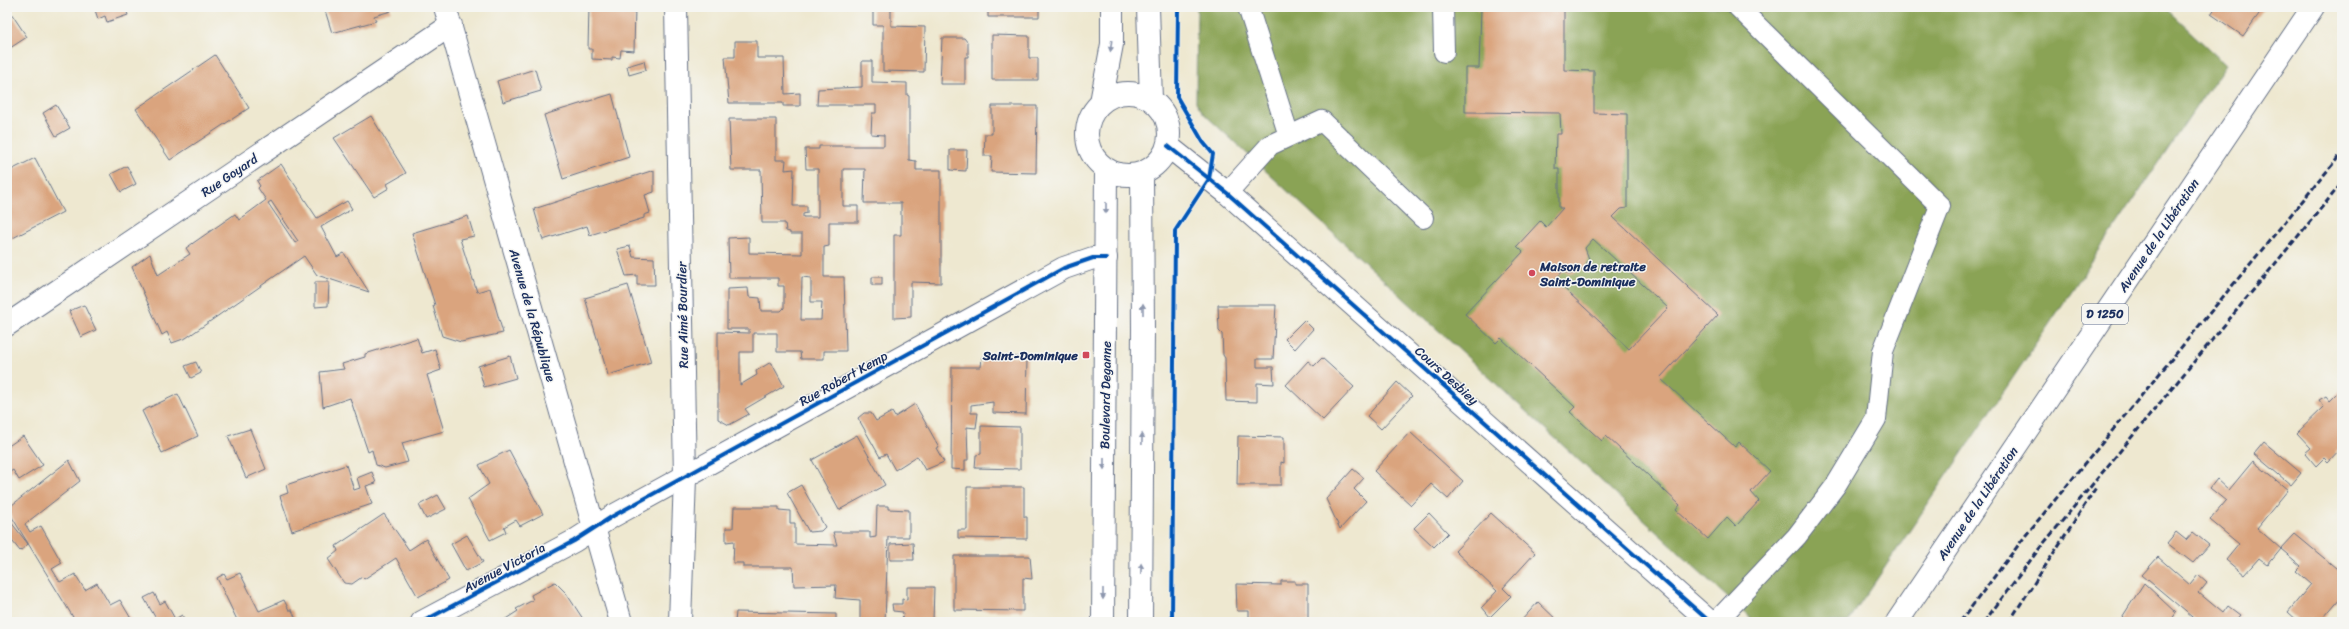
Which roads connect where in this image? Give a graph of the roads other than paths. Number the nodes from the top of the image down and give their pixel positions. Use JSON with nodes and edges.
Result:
{"nodes":[{"id":1,"x":676,"y":7,"type":"edge"},
{"id":2,"x":1112,"y":7,"type":"edge"},
{"id":3,"x":1148,"y":7,"type":"edge"},
{"id":4,"x":1248,"y":7,"type":"edge"},
{"id":5,"x":1443,"y":7,"type":"edge"},
{"id":6,"x":1738,"y":7,"type":"edge"},
{"id":7,"x":2313,"y":7,"type":"edge"},
{"id":8,"x":448,"y":16,"type":"edge"},
{"id":9,"x":1444,"y":52,"type":"dead end"},
{"id":10,"x":1151,"y":100,"type":"junction"},
{"id":11,"x":1101,"y":102,"type":"junction"},
{"id":12,"x":1289,"y":136,"type":"junction"},
{"id":13,"x":1168,"y":146,"type":"junction"},
{"id":14,"x":1106,"y":169,"type":"junction"},
{"id":15,"x":1142,"y":173,"type":"junction"},
{"id":16,"x":1227,"y":193,"type":"junction"},
{"id":17,"x":1423,"y":218,"type":"dead end"},
{"id":18,"x":1106,"y":258,"type":"junction"},
{"id":19,"x":7,"y":325,"type":"edge"},
{"id":20,"x":685,"y":477,"type":"junction"},
{"id":21,"x":594,"y":528,"type":"junction"},
{"id":22,"x":422,"y":622,"type":"edge"},
{"id":23,"x":622,"y":622,"type":"edge"},
{"id":24,"x":680,"y":622,"type":"edge"},
{"id":25,"x":1103,"y":622,"type":"edge"},
{"id":26,"x":1140,"y":622,"type":"edge"},
{"id":27,"x":1710,"y":622,"type":"edge"},
{"id":28,"x":1716,"y":622,"type":"edge"},
{"id":29,"x":1897,"y":622,"type":"edge"}],
"edges":[{"from":1,"to":20,"type":"street","name":"Rue Aimé Bourdier"},
{"from":2,"to":11,"type":"street","one_way":true},
{"from":3,"to":10,"type":"street"},
{"from":4,"to":12,"type":"lane"},
{"from":5,"to":9,"type":"lane"},
{"from":6,"to":28,"type":"lane"},
{"from":7,"to":29,"type":"street","name":"Avenue de la Libération","number":"D 1250"},
{"from":8,"to":19,"type":"street","name":"Rue Goyard"},
{"from":8,"to":21,"type":"street","name":"Avenue de la République"},
{"from":10,"to":11,"type":"street"},
{"from":10,"to":13,"type":"street"},
{"from":11,"to":14,"type":"street"},
{"from":12,"to":16,"type":"lane"},
{"from":12,"to":17,"type":"lane"},
{"from":13,"to":15,"type":"street"},
{"from":13,"to":16,"type":"street","name":"Cours Desbiey"},
{"from":14,"to":15,"type":"street"},
{"from":14,"to":18,"type":"street","name":"Boulevard Deganne","one_way":true},
{"from":26,"to":15,"type":"street","one_way":true},
{"from":16,"to":27,"type":"street","name":"Cours Desbiey"},
{"from":18,"to":20,"type":"street","name":"Rue Robert Kemp"},
{"from":18,"to":25,"type":"street","name":"Boulevard Deganne","one_way":true},
{"from":20,"to":21,"type":"street","name":"Rue Robert Kemp"},
{"from":20,"to":24,"type":"street","name":"Rue Aimé Bourdier"},
{"from":21,"to":22,"type":"street","name":"Avenue Victoria"},
{"from":21,"to":23,"type":"street","name":"Avenue de la République"}]}
